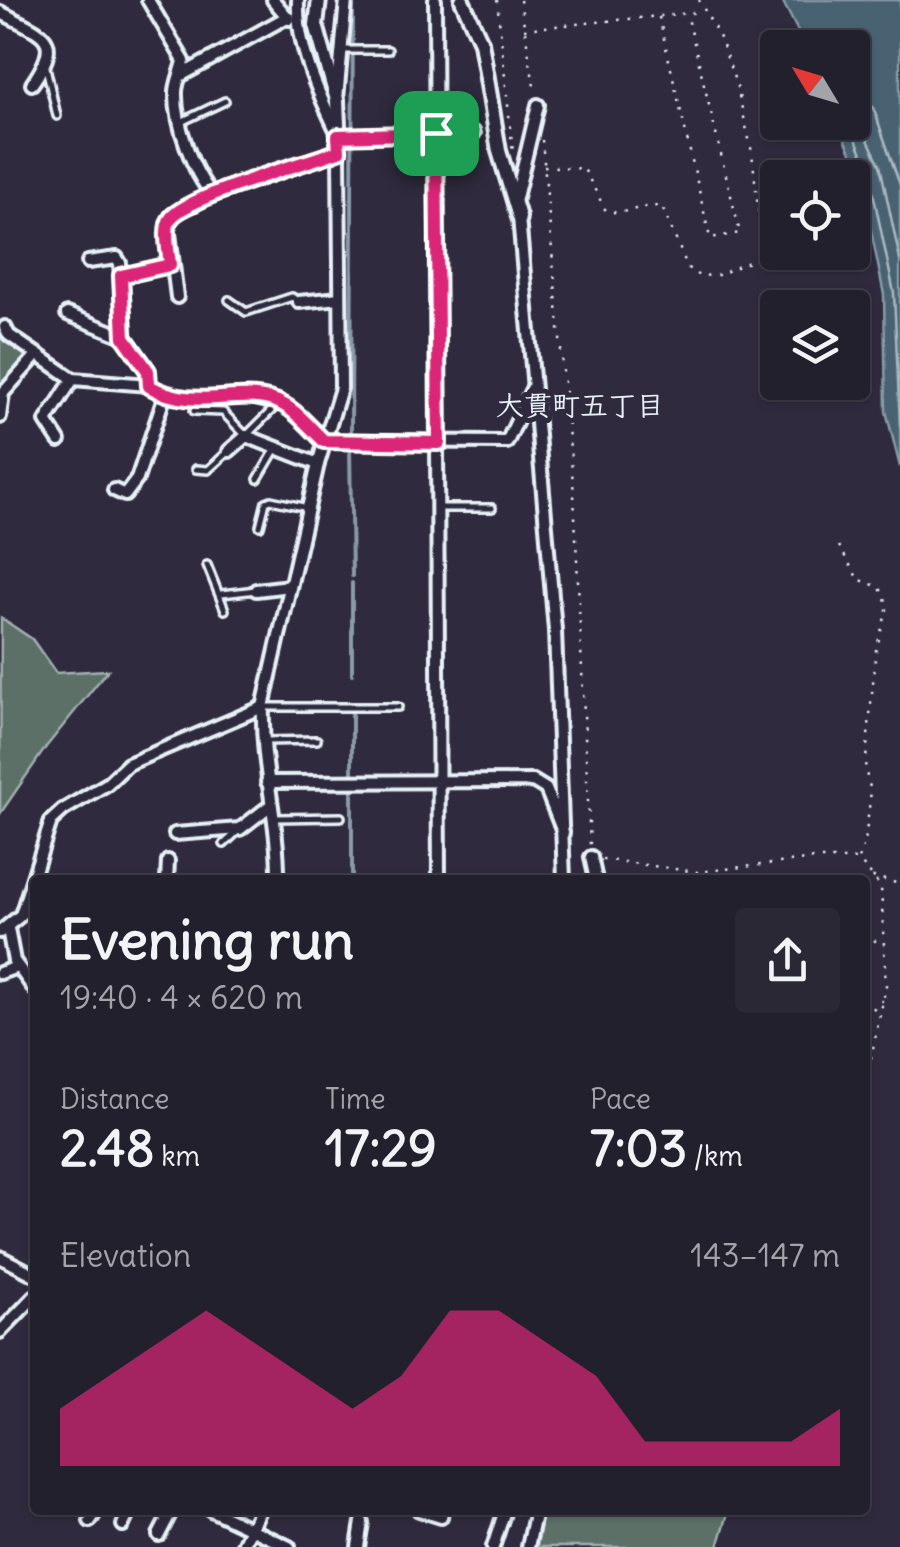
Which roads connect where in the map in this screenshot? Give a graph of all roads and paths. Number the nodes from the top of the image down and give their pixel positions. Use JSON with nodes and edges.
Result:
{"nodes":[{"id":1,"x":148,"y":0,"type":"edge"},
{"id":2,"x":273,"y":0,"type":"edge"},
{"id":3,"x":298,"y":0,"type":"edge"},
{"id":4,"x":318,"y":0,"type":"edge"},
{"id":5,"x":346,"y":0,"type":"edge"},
{"id":6,"x":435,"y":0,"type":"edge"},
{"id":7,"x":462,"y":0,"type":"edge"},
{"id":8,"x":497,"y":0,"type":"edge"},
{"id":9,"x":520,"y":0,"type":"edge"},
{"id":10,"x":699,"y":0,"type":"edge"},
{"id":11,"x":0,"y":12,"type":"edge"},
{"id":12,"x":703,"y":12,"type":"junction"},
{"id":13,"x":687,"y":14,"type":"junction"},
{"id":14,"x":660,"y":16,"type":"junction"},
{"id":15,"x":287,"y":17,"type":"junction"},
{"id":16,"x":523,"y":30,"type":"junction"},
{"id":17,"x":300,"y":31,"type":"junction"},
{"id":18,"x":344,"y":50,"type":"junction"},
{"id":19,"x":388,"y":50,"type":"dead end"},
{"id":20,"x":46,"y":64,"type":"junction"},
{"id":21,"x":180,"y":76,"type":"junction"},
{"id":22,"x":32,"y":84,"type":"dead end"},
{"id":23,"x":337,"y":100,"type":"junction"},
{"id":24,"x":225,"y":101,"type":"dead end"},
{"id":25,"x":538,"y":105,"type":"joint"},
{"id":26,"x":57,"y":116,"type":"dead end"},
{"id":27,"x":181,"y":122,"type":"junction"},
{"id":28,"x":474,"y":132,"type":"dead end"},
{"id":29,"x":436,"y":133,"type":"junction"},
{"id":30,"x":541,"y":136,"type":"dead end"},
{"id":31,"x":339,"y":144,"type":"junction"},
{"id":32,"x":513,"y":157,"type":"dead end"},
{"id":33,"x":544,"y":166,"type":"junction"},
{"id":34,"x":213,"y":195,"type":"junction"},
{"id":35,"x":517,"y":210,"type":"junction"},
{"id":36,"x":88,"y":262,"type":"dead end"},
{"id":37,"x":170,"y":265,"type":"junction"},
{"id":38,"x":121,"y":276,"type":"junction"},
{"id":39,"x":176,"y":297,"type":"dead end"},
{"id":40,"x":340,"y":298,"type":"junction"},
{"id":41,"x":229,"y":300,"type":"dead end"},
{"id":42,"x":299,"y":302,"type":"joint"},
{"id":43,"x":67,"y":314,"type":"dead end"},
{"id":44,"x":5,"y":327,"type":"dead end"},
{"id":45,"x":124,"y":337,"type":"junction"},
{"id":46,"x":36,"y":356,"type":"junction"},
{"id":47,"x":73,"y":379,"type":"junction"},
{"id":48,"x":535,"y":384,"type":"junction"},
{"id":49,"x":149,"y":386,"type":"junction"},
{"id":50,"x":1,"y":393,"type":"edge"},
{"id":51,"x":165,"y":395,"type":"junction"},
{"id":52,"x":276,"y":402,"type":"junction"},
{"id":53,"x":194,"y":411,"type":"dead end"},
{"id":54,"x":0,"y":417,"type":"edge"},
{"id":55,"x":246,"y":436,"type":"junction"},
{"id":56,"x":59,"y":441,"type":"dead end"},
{"id":57,"x":324,"y":441,"type":"junction"},
{"id":58,"x":439,"y":443,"type":"junction"},
{"id":59,"x":275,"y":450,"type":"junction"},
{"id":60,"x":229,"y":451,"type":"joint"},
{"id":61,"x":318,"y":464,"type":"junction"},
{"id":62,"x":196,"y":469,"type":"dead end"},
{"id":63,"x":258,"y":479,"type":"dead end"},
{"id":64,"x":114,"y":490,"type":"dead end"},
{"id":65,"x":308,"y":508,"type":"junction"},
{"id":66,"x":439,"y":508,"type":"junction"},
{"id":67,"x":492,"y":508,"type":"dead end"},
{"id":68,"x":260,"y":526,"type":"dead end"},
{"id":69,"x":839,"y":546,"type":"dead end"},
{"id":70,"x":208,"y":565,"type":"dead end"},
{"id":71,"x":290,"y":586,"type":"junction"},
{"id":72,"x":256,"y":590,"type":"joint"},
{"id":73,"x":222,"y":594,"type":"junction"},
{"id":74,"x":225,"y":610,"type":"dead end"},
{"id":75,"x":263,"y":707,"type":"junction"},
{"id":76,"x":398,"y":707,"type":"dead end"},
{"id":77,"x":262,"y":740,"type":"junction"},
{"id":78,"x":317,"y":740,"type":"dead end"},
{"id":79,"x":438,"y":781,"type":"junction"},
{"id":80,"x":267,"y":782,"type":"junction"},
{"id":81,"x":271,"y":805,"type":"junction"},
{"id":82,"x":342,"y":817,"type":"dead end"},
{"id":83,"x":275,"y":818,"type":"junction"},
{"id":84,"x":240,"y":829,"type":"junction"},
{"id":85,"x":175,"y":834,"type":"dead end"},
{"id":86,"x":566,"y":836,"type":"junction"},
{"id":87,"x":224,"y":844,"type":"dead end"},
{"id":88,"x":590,"y":857,"type":"junction"},
{"id":89,"x":858,"y":859,"type":"junction"},
{"id":90,"x":168,"y":861,"type":"dead end"},
{"id":91,"x":37,"y":875,"type":"edge"},
{"id":92,"x":168,"y":875,"type":"edge"},
{"id":93,"x":278,"y":875,"type":"edge"},
{"id":94,"x":439,"y":875,"type":"edge"},
{"id":95,"x":564,"y":875,"type":"edge"},
{"id":96,"x":595,"y":875,"type":"edge"},
{"id":97,"x":874,"y":877,"type":"junction"},
{"id":98,"x":870,"y":881,"type":"edge"},
{"id":99,"x":900,"y":884,"type":"edge"},
{"id":100,"x":30,"y":903,"type":"edge"},
{"id":101,"x":4,"y":931,"type":"edge"},
{"id":102,"x":883,"y":936,"type":"junction"},
{"id":103,"x":870,"y":943,"type":"edge"},
{"id":104,"x":17,"y":967,"type":"junction"},
{"id":105,"x":0,"y":972,"type":"edge"},
{"id":106,"x":30,"y":984,"type":"edge"},
{"id":107,"x":884,"y":999,"type":"junction"},
{"id":108,"x":870,"y":1012,"type":"edge"},
{"id":109,"x":870,"y":1064,"type":"edge"},
{"id":110,"x":0,"y":1257,"type":"edge"},
{"id":111,"x":30,"y":1272,"type":"edge"},
{"id":112,"x":30,"y":1301,"type":"edge"},
{"id":113,"x":0,"y":1332,"type":"edge"},
{"id":114,"x":94,"y":1515,"type":"edge"},
{"id":115,"x":128,"y":1515,"type":"edge"},
{"id":116,"x":170,"y":1515,"type":"edge"},
{"id":117,"x":222,"y":1515,"type":"edge"},
{"id":118,"x":258,"y":1515,"type":"edge"},
{"id":119,"x":503,"y":1515,"type":"edge"},
{"id":120,"x":535,"y":1515,"type":"edge"},
{"id":121,"x":90,"y":1521,"type":"dead end"},
{"id":122,"x":362,"y":1522,"type":"dead end"},
{"id":123,"x":123,"y":1525,"type":"dead end"},
{"id":124,"x":251,"y":1528,"type":"junction"},
{"id":125,"x":159,"y":1536,"type":"dead end"},
{"id":126,"x":242,"y":1547,"type":"edge"},
{"id":127,"x":289,"y":1547,"type":"edge"},
{"id":128,"x":358,"y":1547,"type":"edge"},
{"id":129,"x":493,"y":1547,"type":"edge"},
{"id":130,"x":528,"y":1547,"type":"edge"}],
"edges":[{"from":1,"to":21,"type":"street"},
{"from":2,"to":15,"type":"street"},
{"from":3,"to":17,"type":"street"},
{"from":4,"to":23,"type":"street"},
{"from":5,"to":18,"type":"street"},
{"from":6,"to":29,"type":"street"},
{"from":7,"to":35,"type":"street"},
{"from":8,"to":32,"type":"path"},
{"from":9,"to":16,"type":"path"},
{"from":10,"to":12,"type":"path"},
{"from":11,"to":20,"type":"street"},
{"from":12,"to":13,"type":"path"},
{"from":12,"to":33,"type":"path"},
{"from":13,"to":14,"type":"path"},
{"from":13,"to":14,"type":"path"},
{"from":14,"to":16,"type":"path"},
{"from":15,"to":17,"type":"street"},
{"from":15,"to":21,"type":"street"},
{"from":16,"to":25,"type":"path"},
{"from":17,"to":31,"type":"street"},
{"from":18,"to":19,"type":"lane"},
{"from":18,"to":23,"type":"street"},
{"from":20,"to":22,"type":"street"},
{"from":20,"to":26,"type":"lane"},
{"from":21,"to":27,"type":"street"},
{"from":23,"to":31,"type":"street"},
{"from":24,"to":27,"type":"lane"},
{"from":25,"to":35,"type":"street"},
{"from":27,"to":34,"type":"street"},
{"from":28,"to":29,"type":"street"},
{"from":29,"to":31,"type":"street"},
{"from":29,"to":58,"type":"street"},
{"from":30,"to":33,"type":"path"},
{"from":31,"to":34,"type":"street"},
{"from":31,"to":40,"type":"street"},
{"from":33,"to":88,"type":"path"},
{"from":34,"to":37,"type":"street"},
{"from":35,"to":48,"type":"street"},
{"from":36,"to":38,"type":"street"},
{"from":37,"to":38,"type":"street"},
{"from":37,"to":39,"type":"street"},
{"from":38,"to":45,"type":"street"},
{"from":40,"to":42,"type":"street"},
{"from":40,"to":57,"type":"street"},
{"from":41,"to":42,"type":"lane"},
{"from":43,"to":45,"type":"street"},
{"from":44,"to":46,"type":"street"},
{"from":45,"to":49,"type":"street"},
{"from":46,"to":47,"type":"street"},
{"from":46,"to":50,"type":"street"},
{"from":47,"to":49,"type":"street"},
{"from":47,"to":56,"type":"street"},
{"from":48,"to":58,"type":"street"},
{"from":48,"to":86,"type":"street"},
{"from":49,"to":51,"type":"street"},
{"from":50,"to":54,"type":"street"},
{"from":51,"to":52,"type":"street"},
{"from":51,"to":64,"type":"street"},
{"from":52,"to":55,"type":"lane"},
{"from":52,"to":57,"type":"lane"},
{"from":53,"to":55,"type":"lane"},
{"from":55,"to":59,"type":"street"},
{"from":55,"to":60,"type":"street"},
{"from":57,"to":58,"type":"street"},
{"from":57,"to":61,"type":"street"},
{"from":58,"to":66,"type":"street"},
{"from":59,"to":61,"type":"street"},
{"from":59,"to":63,"type":"lane"},
{"from":60,"to":62,"type":"lane"},
{"from":61,"to":65,"type":"street"},
{"from":65,"to":68,"type":"lane"},
{"from":65,"to":71,"type":"street"},
{"from":66,"to":67,"type":"lane"},
{"from":66,"to":79,"type":"street"},
{"from":69,"to":89,"type":"path"},
{"from":70,"to":73,"type":"lane"},
{"from":71,"to":72,"type":"street"},
{"from":71,"to":75,"type":"street"},
{"from":72,"to":73,"type":"lane"},
{"from":73,"to":74,"type":"lane"},
{"from":75,"to":76,"type":"lane"},
{"from":75,"to":77,"type":"street"},
{"from":75,"to":91,"type":"street"},
{"from":77,"to":78,"type":"lane"},
{"from":77,"to":80,"type":"street"},
{"from":79,"to":80,"type":"street"},
{"from":79,"to":86,"type":"street"},
{"from":79,"to":94,"type":"street"},
{"from":80,"to":81,"type":"street"},
{"from":81,"to":83,"type":"street"},
{"from":81,"to":84,"type":"street"},
{"from":82,"to":83,"type":"lane"},
{"from":83,"to":93,"type":"street"},
{"from":84,"to":85,"type":"street"},
{"from":84,"to":87,"type":"lane"},
{"from":86,"to":95,"type":"street"},
{"from":88,"to":89,"type":"path"},
{"from":88,"to":96,"type":"street"},
{"from":89,"to":97,"type":"path"},
{"from":90,"to":92,"type":"street"},
{"from":97,"to":98,"type":"path"},
{"from":97,"to":99,"type":"path"},
{"from":97,"to":102,"type":"path"},
{"from":100,"to":101,"type":"street"},
{"from":101,"to":104,"type":"street"},
{"from":102,"to":103,"type":"path"},
{"from":102,"to":107,"type":"path"},
{"from":104,"to":105,"type":"street"},
{"from":104,"to":106,"type":"street"},
{"from":107,"to":108,"type":"path"},
{"from":107,"to":109,"type":"path"},
{"from":110,"to":111,"type":"street"},
{"from":112,"to":113,"type":"street"},
{"from":114,"to":121,"type":"street"},
{"from":115,"to":123,"type":"street"},
{"from":116,"to":125,"type":"street"},
{"from":117,"to":124,"type":"street"},
{"from":118,"to":124,"type":"street"},
{"from":119,"to":129,"type":"street"},
{"from":120,"to":130,"type":"street"},
{"from":122,"to":128,"type":"street"},
{"from":124,"to":126,"type":"street"},
{"from":124,"to":127,"type":"street"}]}
